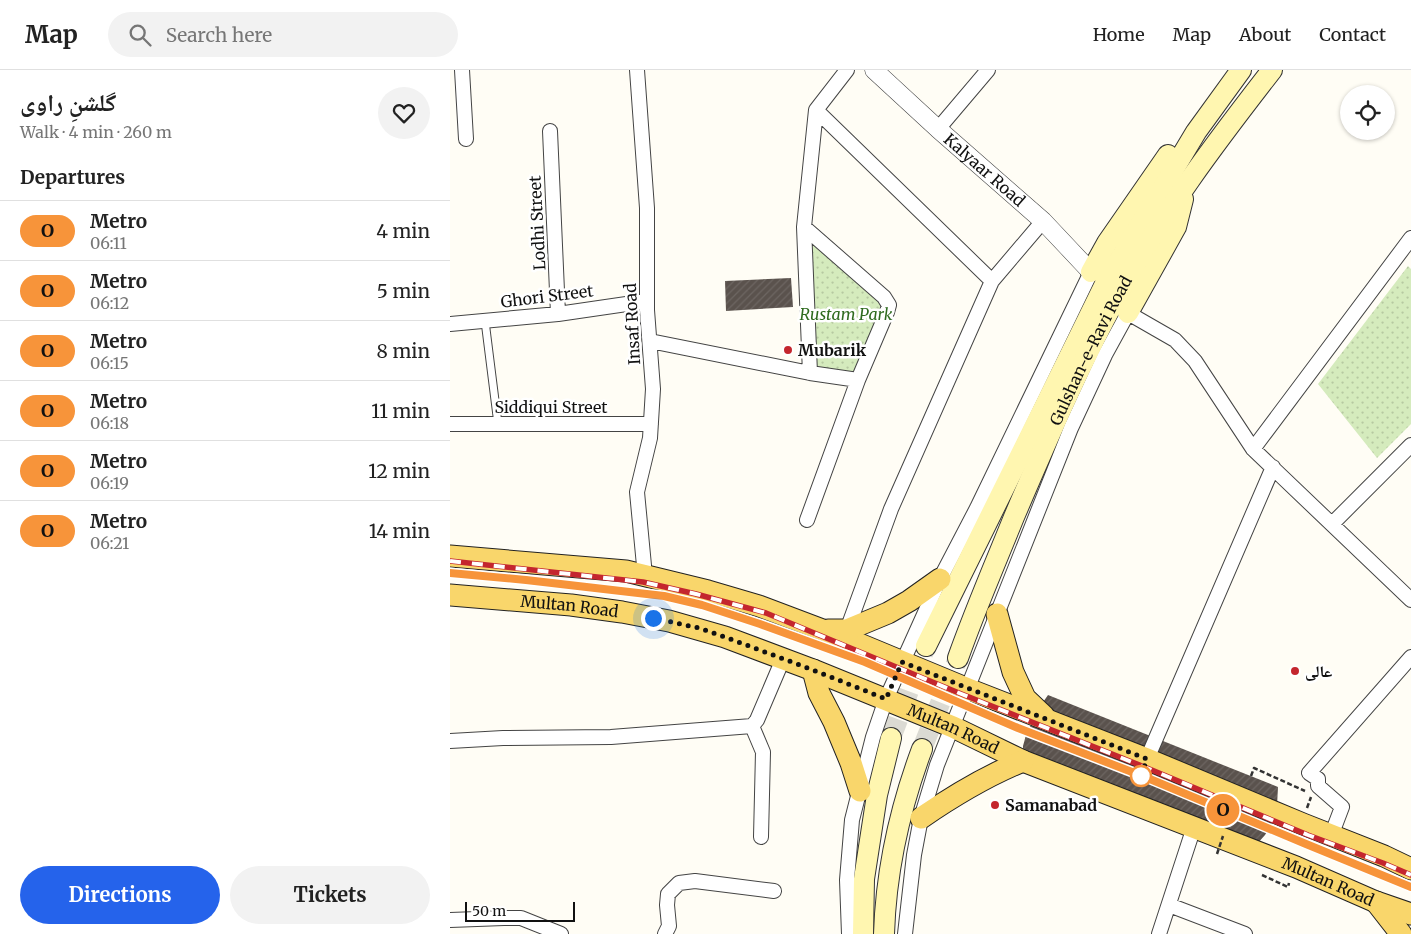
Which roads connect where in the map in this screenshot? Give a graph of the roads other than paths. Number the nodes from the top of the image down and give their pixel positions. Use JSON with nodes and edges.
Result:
{"nodes":[{"id":1,"x":462,"y":70,"type":"edge"},
{"id":2,"x":637,"y":70,"type":"edge"},
{"id":3,"x":847,"y":70,"type":"edge"},
{"id":4,"x":988,"y":70,"type":"edge"},
{"id":5,"x":1241,"y":70,"type":"edge"},
{"id":6,"x":1272,"y":70,"type":"edge"},
{"id":7,"x":881,"y":72,"type":"edge"},
{"id":8,"x":816,"y":110,"type":"junction"},
{"id":9,"x":938,"y":129,"type":"junction"},
{"id":10,"x":550,"y":131,"type":"dead end"},
{"id":11,"x":1196,"y":132,"type":"junction"},
{"id":12,"x":466,"y":140,"type":"dead end"},
{"id":13,"x":1187,"y":184,"type":"junction"},
{"id":14,"x":1043,"y":222,"type":"junction"},
{"id":15,"x":804,"y":227,"type":"junction"},
{"id":16,"x":1410,"y":243,"type":"edge"},
{"id":17,"x":1090,"y":272,"type":"junction"},
{"id":18,"x":992,"y":281,"type":"junction"},
{"id":19,"x":647,"y":301,"type":"junction"},
{"id":20,"x":1128,"y":313,"type":"junction"},
{"id":21,"x":558,"y":314,"type":"junction"},
{"id":22,"x":485,"y":320,"type":"junction"},
{"id":23,"x":450,"y":324,"type":"edge"},
{"id":24,"x":650,"y":340,"type":"junction"},
{"id":25,"x":810,"y":373,"type":"junction"},
{"id":26,"x":858,"y":380,"type":"junction"},
{"id":27,"x":450,"y":424,"type":"edge"},
{"id":28,"x":498,"y":424,"type":"junction"},
{"id":29,"x":651,"y":424,"type":"junction"},
{"id":30,"x":1411,"y":445,"type":"edge"},
{"id":31,"x":1253,"y":449,"type":"junction"},
{"id":32,"x":1273,"y":467,"type":"junction"},
{"id":33,"x":807,"y":520,"type":"dead end"},
{"id":34,"x":1332,"y":524,"type":"junction"},
{"id":35,"x":450,"y":556,"type":"edge"},
{"id":36,"x":645,"y":576,"type":"junction"},
{"id":37,"x":940,"y":579,"type":"junction"},
{"id":38,"x":450,"y":594,"type":"edge"},
{"id":39,"x":1411,"y":600,"type":"edge"},
{"id":40,"x":997,"y":614,"type":"junction"},
{"id":41,"x":823,"y":630,"type":"junction"},
{"id":42,"x":847,"y":630,"type":"junction"},
{"id":43,"x":926,"y":646,"type":"tunnel mouth"},
{"id":44,"x":1411,"y":657,"type":"edge"},
{"id":45,"x":958,"y":658,"type":"tunnel mouth"},
{"id":46,"x":784,"y":659,"type":"junction"},
{"id":47,"x":902,"y":662,"type":"junction"},
{"id":48,"x":813,"y":670,"type":"junction"},
{"id":49,"x":968,"y":689,"type":"junction"},
{"id":50,"x":886,"y":699,"type":"junction"},
{"id":51,"x":1051,"y":722,"type":"junction"},
{"id":52,"x":752,"y":726,"type":"junction"},
{"id":53,"x":953,"y":727,"type":"junction"},
{"id":54,"x":891,"y":738,"type":"tunnel mouth"},
{"id":55,"x":450,"y":741,"type":"edge"},
{"id":56,"x":922,"y":749,"type":"tunnel mouth"},
{"id":57,"x":1147,"y":759,"type":"junction"},
{"id":58,"x":1023,"y":761,"type":"junction"},
{"id":59,"x":860,"y":791,"type":"junction"},
{"id":60,"x":921,"y":818,"type":"junction"},
{"id":61,"x":1194,"y":827,"type":"junction"},
{"id":62,"x":1331,"y":836,"type":"junction"},
{"id":63,"x":761,"y":837,"type":"dead end"},
{"id":64,"x":1411,"y":869,"type":"edge"},
{"id":65,"x":774,"y":891,"type":"dead end"},
{"id":66,"x":1376,"y":902,"type":"junction"},
{"id":67,"x":1170,"y":905,"type":"junction"},
{"id":68,"x":1411,"y":914,"type":"edge"},
{"id":69,"x":450,"y":920,"type":"edge"},
{"id":70,"x":560,"y":934,"type":"edge"},
{"id":71,"x":665,"y":934,"type":"edge"},
{"id":72,"x":849,"y":934,"type":"edge"},
{"id":73,"x":863,"y":934,"type":"edge"},
{"id":74,"x":884,"y":934,"type":"edge"},
{"id":75,"x":905,"y":934,"type":"edge"},
{"id":76,"x":1160,"y":934,"type":"edge"},
{"id":77,"x":1245,"y":934,"type":"edge"},
{"id":78,"x":1401,"y":934,"type":"edge"}],
"edges":[{"from":1,"to":12,"type":"street"},
{"from":2,"to":19,"type":"street","name":"Insaf Road"},
{"from":3,"to":8,"type":"street"},
{"from":4,"to":9,"type":"street"},
{"from":5,"to":11,"type":"main road","name":"Gulshan-e-Ravi Road"},
{"from":6,"to":13,"type":"main road","name":"Gulshan-e-Ravi Road"},
{"from":7,"to":9,"type":"street","name":"Kalyaar Road"},
{"from":8,"to":15,"type":"street"},
{"from":8,"to":18,"type":"street"},
{"from":9,"to":14,"type":"street","name":"Kalyaar Road"},
{"from":10,"to":21,"type":"street","name":"Lodhi Street"},
{"from":11,"to":17,"type":"main road"},
{"from":11,"to":43,"type":"main road","name":"Gulshan-e-Ravi Road"},
{"from":13,"to":20,"type":"main road"},
{"from":13,"to":45,"type":"main road","name":"Gulshan-e-Ravi Road"},
{"from":14,"to":17,"type":"street","name":"Kalyaar Road"},
{"from":14,"to":18,"type":"street"},
{"from":15,"to":25,"type":"street"},
{"from":15,"to":26,"type":"street"},
{"from":16,"to":31,"type":"street"},
{"from":17,"to":37,"type":"street"},
{"from":18,"to":42,"type":"street"},
{"from":19,"to":21,"type":"street","name":"Ghori Street"},
{"from":19,"to":24,"type":"street","name":"Insaf Road"},
{"from":20,"to":31,"type":"street"},
{"from":20,"to":40,"type":"street"},
{"from":21,"to":22,"type":"street","name":"Ghori Street"},
{"from":22,"to":23,"type":"street","name":"Ghori Street"},
{"from":22,"to":28,"type":"lane"},
{"from":24,"to":25,"type":"street"},
{"from":24,"to":29,"type":"street","name":"Insaf Road"},
{"from":25,"to":26,"type":"street"},
{"from":26,"to":33,"type":"street"},
{"from":27,"to":28,"type":"street","name":"Siddiqui Street"},
{"from":28,"to":29,"type":"street","name":"Siddiqui Street"},
{"from":29,"to":36,"type":"street","name":"Insaf Road"},
{"from":30,"to":34,"type":"street"},
{"from":31,"to":32,"type":"street"},
{"from":32,"to":34,"type":"street"},
{"from":32,"to":57,"type":"street"},
{"from":34,"to":39,"type":"street"},
{"from":35,"to":36,"type":"main road"},
{"from":36,"to":41,"type":"main road"},
{"from":37,"to":42,"type":"main road"},
{"from":37,"to":47,"type":"street"},
{"from":38,"to":46,"type":"main road","name":"Multan Road"},
{"from":40,"to":49,"type":"street"},
{"from":40,"to":51,"type":"main road"},
{"from":41,"to":42,"type":"main road"},
{"from":41,"to":47,"type":"main road"},
{"from":44,"to":62,"type":"street"},
{"from":46,"to":48,"type":"main road","name":"Multan Road"},
{"from":46,"to":52,"type":"street"},
{"from":47,"to":49,"type":"main road"},
{"from":47,"to":50,"type":"street"},
{"from":48,"to":50,"type":"main road","name":"Multan Road"},
{"from":48,"to":59,"type":"main road"},
{"from":49,"to":51,"type":"main road"},
{"from":49,"to":53,"type":"street"},
{"from":50,"to":53,"type":"main road","name":"Multan Road"},
{"from":50,"to":59,"type":"street"},
{"from":51,"to":57,"type":"main road"},
{"from":52,"to":55,"type":"street"},
{"from":52,"to":63,"type":"street"},
{"from":53,"to":58,"type":"main road","name":"Multan Road"},
{"from":53,"to":60,"type":"street"},
{"from":54,"to":73,"type":"main road"},
{"from":56,"to":74,"type":"main road"},
{"from":57,"to":62,"type":"main road"},
{"from":58,"to":60,"type":"main road"},
{"from":58,"to":61,"type":"main road","name":"Multan Road"},
{"from":59,"to":72,"type":"street"},
{"from":60,"to":75,"type":"street"},
{"from":61,"to":66,"type":"main road","name":"Multan Road"},
{"from":61,"to":67,"type":"street"},
{"from":62,"to":64,"type":"main road"},
{"from":65,"to":71,"type":"street"},
{"from":66,"to":68,"type":"main road","name":"Multan Road"},
{"from":66,"to":78,"type":"main road"},
{"from":67,"to":76,"type":"street"},
{"from":67,"to":77,"type":"street"},
{"from":69,"to":70,"type":"street"}]}
